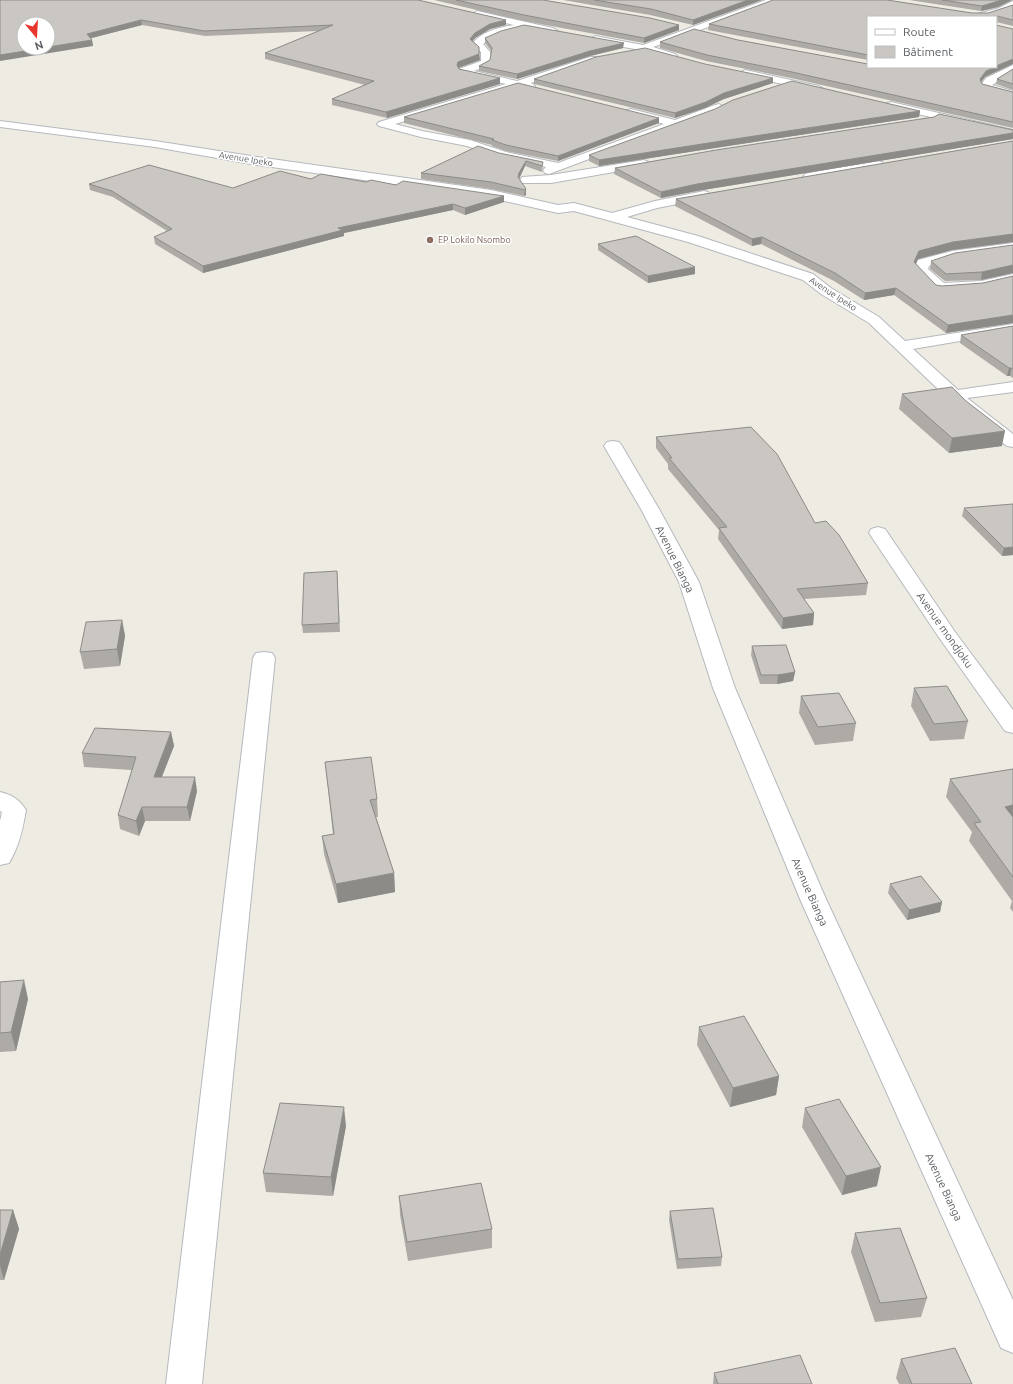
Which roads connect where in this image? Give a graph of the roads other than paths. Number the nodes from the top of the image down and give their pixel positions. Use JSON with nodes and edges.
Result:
{"nodes":[{"id":1,"x":774,"y":0,"type":"edge"},
{"id":2,"x":1013,"y":4,"type":"edge"},
{"id":3,"x":467,"y":12,"type":"edge"},
{"id":4,"x":977,"y":16,"type":"edge"},
{"id":5,"x":524,"y":25,"type":"junction"},
{"id":6,"x":678,"y":26,"type":"edge"},
{"id":7,"x":691,"y":30,"type":"junction"},
{"id":8,"x":562,"y":32,"type":"edge"},
{"id":9,"x":711,"y":34,"type":"edge"},
{"id":10,"x":584,"y":37,"type":"edge"},
{"id":11,"x":645,"y":48,"type":"junction"},
{"id":12,"x":622,"y":53,"type":"edge"},
{"id":13,"x":600,"y":57,"type":"edge"},
{"id":14,"x":682,"y":58,"type":"edge"},
{"id":15,"x":1013,"y":68,"type":"edge"},
{"id":16,"x":734,"y":70,"type":"edge"},
{"id":17,"x":790,"y":82,"type":"junction"},
{"id":18,"x":518,"y":84,"type":"junction"},
{"id":19,"x":541,"y":89,"type":"edge"},
{"id":20,"x":771,"y":89,"type":"edge"},
{"id":21,"x":829,"y":91,"type":"edge"},
{"id":22,"x":1013,"y":94,"type":"edge"},
{"id":23,"x":728,"y":102,"type":"edge"},
{"id":24,"x":882,"y":103,"type":"edge"},
{"id":25,"x":622,"y":109,"type":"edge"},
{"id":26,"x":944,"y":117,"type":"junction"},
{"id":27,"x":914,"y":122,"type":"edge"},
{"id":28,"x":675,"y":123,"type":"junction"},
{"id":29,"x":0,"y":124,"type":"edge"},
{"id":30,"x":1013,"y":133,"type":"edge"},
{"id":31,"x":657,"y":162,"type":"edge"},
{"id":32,"x":890,"y":163,"type":"edge"},
{"id":33,"x":557,"y":166,"type":"junction"},
{"id":34,"x":797,"y":179,"type":"edge"},
{"id":35,"x":517,"y":184,"type":"junction"},
{"id":36,"x":491,"y":194,"type":"junction"},
{"id":37,"x":713,"y":194,"type":"edge"},
{"id":38,"x":614,"y":217,"type":"junction"},
{"id":39,"x":1013,"y":247,"type":"edge"},
{"id":40,"x":1013,"y":278,"type":"edge"},
{"id":41,"x":1013,"y":328,"type":"edge"},
{"id":42,"x":901,"y":346,"type":"junction"},
{"id":43,"x":1013,"y":387,"type":"edge"},
{"id":44,"x":954,"y":395,"type":"junction"},
{"id":45,"x":1013,"y":442,"type":"edge"},
{"id":46,"x":613,"y":446,"type":"dead end"},
{"id":47,"x":878,"y":532,"type":"dead end"},
{"id":48,"x":264,"y":658,"type":"dead end"},
{"id":49,"x":1013,"y":726,"type":"edge"},
{"id":50,"x":0,"y":800,"type":"edge"},
{"id":51,"x":0,"y":857,"type":"edge"},
{"id":52,"x":1013,"y":1337,"type":"edge"},
{"id":53,"x":184,"y":1384,"type":"edge"}],
"edges":[{"from":1,"to":7,"type":"street"},
{"from":2,"to":4,"type":"street"},
{"from":3,"to":5,"type":"street"},
{"from":5,"to":8,"type":"street"},
{"from":5,"to":18,"type":"street"},
{"from":6,"to":7,"type":"street"},
{"from":7,"to":9,"type":"street"},
{"from":7,"to":11,"type":"street"},
{"from":10,"to":11,"type":"street"},
{"from":11,"to":12,"type":"street"},
{"from":11,"to":14,"type":"street"},
{"from":13,"to":18,"type":"street"},
{"from":15,"to":22,"type":"street"},
{"from":16,"to":17,"type":"street"},
{"from":17,"to":20,"type":"street"},
{"from":17,"to":21,"type":"street"},
{"from":18,"to":19,"type":"street"},
{"from":18,"to":33,"type":"street"},
{"from":23,"to":28,"type":"street","name":"Avenue Ipeko"},
{"from":24,"to":26,"type":"street"},
{"from":25,"to":28,"type":"street"},
{"from":26,"to":27,"type":"street"},
{"from":26,"to":30,"type":"street"},
{"from":28,"to":33,"type":"street","name":"Avenue Ipeko"},
{"from":29,"to":36,"type":"street","name":"Avenue Ipeko"},
{"from":31,"to":35,"type":"street","name":"Avenue Ipeko"},
{"from":32,"to":34,"type":"street"},
{"from":33,"to":35,"type":"street","name":"Avenue Ipeko"},
{"from":35,"to":36,"type":"street","name":"Avenue Ipeko"},
{"from":36,"to":38,"type":"street","name":"Avenue Ipeko"},
{"from":37,"to":38,"type":"street"},
{"from":38,"to":42,"type":"street","name":"Avenue Ipeko"},
{"from":39,"to":40,"type":"street"},
{"from":41,"to":42,"type":"street"},
{"from":42,"to":44,"type":"street","name":"Avenue Ipeko"},
{"from":43,"to":44,"type":"street"},
{"from":44,"to":45,"type":"street","name":"Avenue Ipeko"},
{"from":46,"to":52,"type":"street","name":"Avenue Bianga"},
{"from":47,"to":49,"type":"street","name":"Avenue mondjoku"},
{"from":48,"to":53,"type":"street"},
{"from":50,"to":51,"type":"street"}]}
